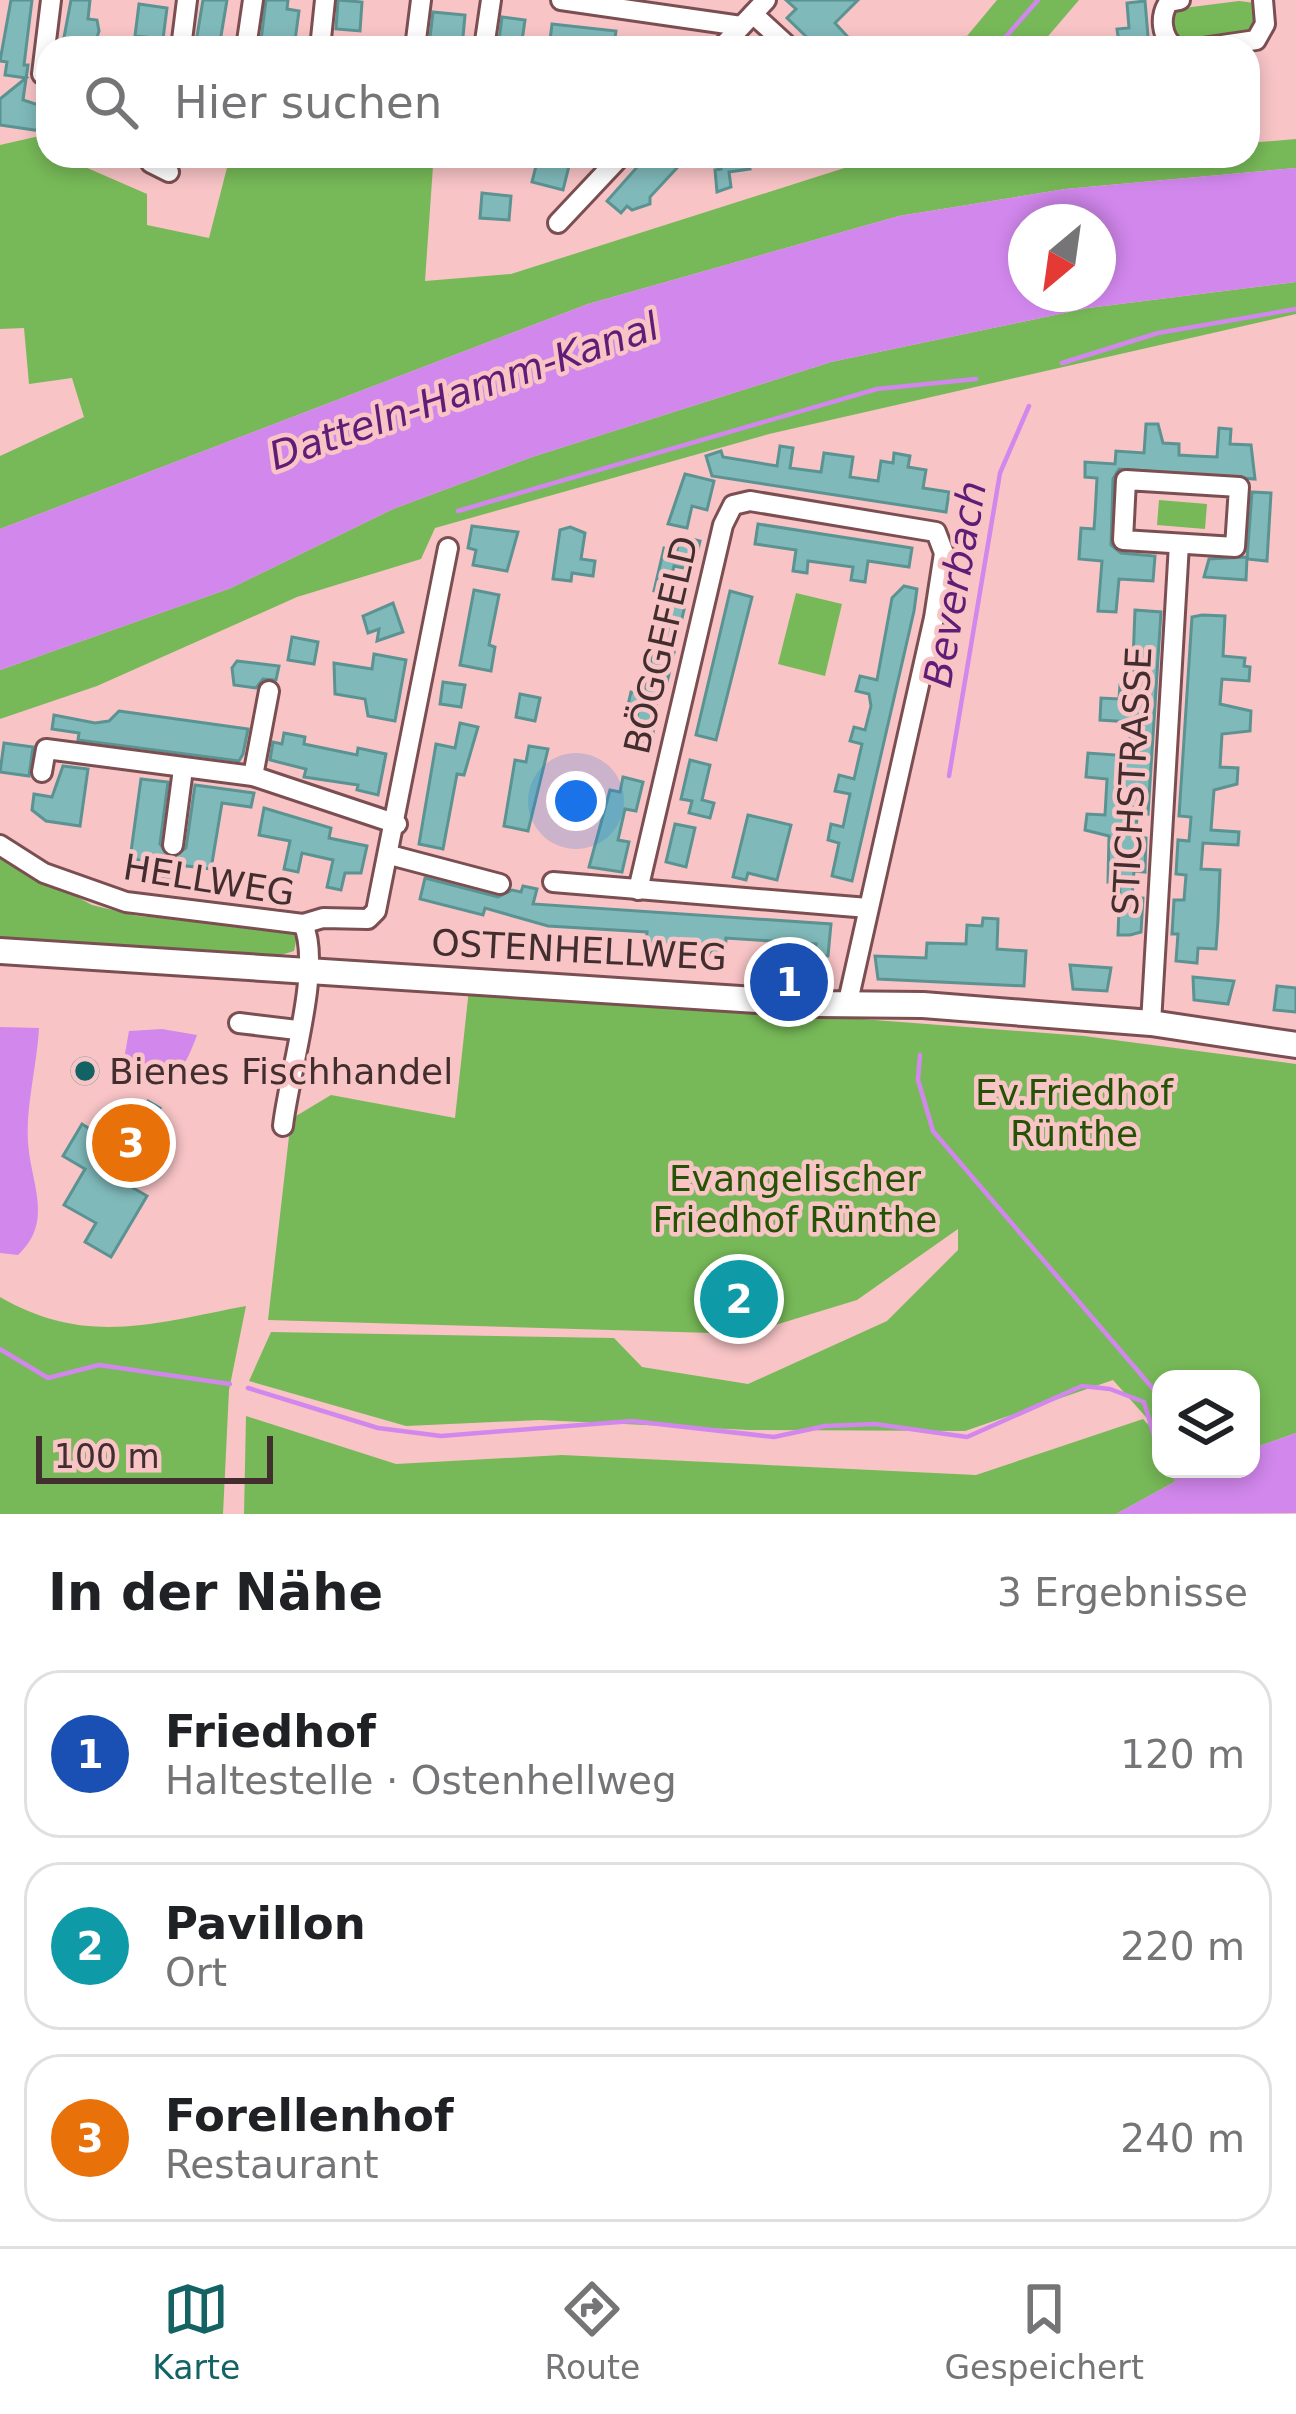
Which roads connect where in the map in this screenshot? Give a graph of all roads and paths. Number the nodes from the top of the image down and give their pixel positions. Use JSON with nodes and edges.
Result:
{"nodes":[{"id":1,"x":51,"y":0,"type":"edge"},
{"id":2,"x":187,"y":0,"type":"edge"},
{"id":3,"x":253,"y":0,"type":"edge"},
{"id":4,"x":326,"y":0,"type":"edge"},
{"id":5,"x":421,"y":0,"type":"edge"},
{"id":6,"x":491,"y":0,"type":"edge"},
{"id":7,"x":561,"y":0,"type":"edge"},
{"id":8,"x":1180,"y":0,"type":"edge"},
{"id":9,"x":1264,"y":0,"type":"edge"},
{"id":10,"x":624,"y":4,"type":"edge"},
{"id":11,"x":754,"y":14,"type":"edge"},
{"id":12,"x":47,"y":36,"type":"edge"},
{"id":13,"x":182,"y":36,"type":"edge"},
{"id":14,"x":248,"y":36,"type":"edge"},
{"id":15,"x":322,"y":36,"type":"edge"},
{"id":16,"x":416,"y":36,"type":"edge"},
{"id":17,"x":486,"y":36,"type":"edge"},
{"id":18,"x":733,"y":36,"type":"edge"},
{"id":19,"x":777,"y":36,"type":"edge"},
{"id":20,"x":1166,"y":36,"type":"edge"},
{"id":21,"x":1258,"y":36,"type":"edge"},
{"id":22,"x":161,"y":168,"type":"edge"},
{"id":23,"x":609,"y":168,"type":"edge"},
{"id":24,"x":169,"y":172,"type":"dead end"},
{"id":25,"x":558,"y":223,"type":"dead end"},
{"id":26,"x":1179,"y":544,"type":"junction"},
{"id":27,"x":448,"y":548,"type":"dead end"},
{"id":28,"x":269,"y":691,"type":"dead end"},
{"id":29,"x":183,"y":769,"type":"junction"},
{"id":30,"x":42,"y":772,"type":"dead end"},
{"id":31,"x":253,"y":776,"type":"junction"},
{"id":32,"x":397,"y":824,"type":"junction"},
{"id":33,"x":0,"y":845,"type":"edge"},
{"id":34,"x":173,"y":845,"type":"dead end"},
{"id":35,"x":390,"y":855,"type":"junction"},
{"id":36,"x":553,"y":882,"type":"dead end"},
{"id":37,"x":500,"y":884,"type":"dead end"},
{"id":38,"x":638,"y":890,"type":"junction"},
{"id":39,"x":868,"y":908,"type":"junction"},
{"id":40,"x":303,"y":924,"type":"junction"},
{"id":41,"x":0,"y":951,"type":"edge"},
{"id":42,"x":306,"y":970,"type":"junction"},
{"id":43,"x":847,"y":1006,"type":"junction"},
{"id":44,"x":239,"y":1023,"type":"dead end"},
{"id":45,"x":1151,"y":1023,"type":"junction"},
{"id":46,"x":297,"y":1030,"type":"junction"},
{"id":47,"x":1296,"y":1045,"type":"edge"},
{"id":48,"x":283,"y":1126,"type":"dead end"}],
"edges":[{"from":1,"to":12,"type":"street"},
{"from":2,"to":13,"type":"street"},
{"from":3,"to":14,"type":"street"},
{"from":4,"to":15,"type":"street"},
{"from":5,"to":16,"type":"street"},
{"from":6,"to":17,"type":"street"},
{"from":7,"to":10,"type":"street"},
{"from":8,"to":20,"type":"street"},
{"from":9,"to":21,"type":"street"},
{"from":10,"to":11,"type":"street"},
{"from":11,"to":18,"type":"street"},
{"from":11,"to":19,"type":"street"},
{"from":22,"to":24,"type":"street"},
{"from":23,"to":25,"type":"street"},
{"from":26,"to":26,"type":"street"},
{"from":26,"to":45,"type":"street","name":"STICHSTRASSE"},
{"from":27,"to":32,"type":"street"},
{"from":28,"to":31,"type":"street"},
{"from":29,"to":30,"type":"street"},
{"from":29,"to":31,"type":"street"},
{"from":29,"to":34,"type":"street"},
{"from":31,"to":32,"type":"street"},
{"from":32,"to":35,"type":"street"},
{"from":33,"to":40,"type":"street","name":"HELLWEG"},
{"from":35,"to":37,"type":"street"},
{"from":35,"to":40,"type":"street"},
{"from":36,"to":38,"type":"street"},
{"from":38,"to":39,"type":"street"},
{"from":38,"to":39,"type":"street","name":"BÖGGEFELD"},
{"from":39,"to":43,"type":"street","name":"BÖGGEFELD"},
{"from":40,"to":42,"type":"street","name":"HELLWEG"},
{"from":41,"to":42,"type":"main road","name":"OSTENHELLWEG"},
{"from":42,"to":43,"type":"main road","name":"OSTENHELLWEG"},
{"from":42,"to":46,"type":"street","name":"HELLWEG"},
{"from":43,"to":45,"type":"main road","name":"OSTENHELLWEG"},
{"from":44,"to":46,"type":"street"},
{"from":45,"to":47,"type":"main road","name":"OSTENHELLWEG"},
{"from":46,"to":48,"type":"street","name":"HELLWEG"}]}
